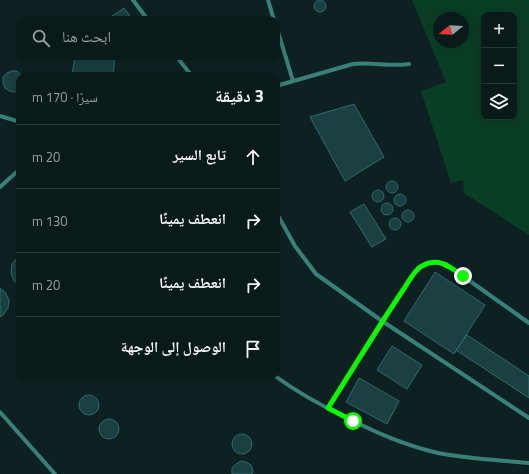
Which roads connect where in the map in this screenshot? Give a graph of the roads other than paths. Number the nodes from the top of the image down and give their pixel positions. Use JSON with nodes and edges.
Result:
{"nodes":[{"id":1,"x":133,"y":0,"type":"edge"},
{"id":2,"x":268,"y":0,"type":"edge"},
{"id":3,"x":145,"y":16,"type":"edge"},
{"id":4,"x":273,"y":16,"type":"edge"},
{"id":5,"x":280,"y":38,"type":"edge"},
{"id":6,"x":179,"y":60,"type":"edge"},
{"id":7,"x":409,"y":64,"type":"dead end"},
{"id":8,"x":189,"y":72,"type":"edge"},
{"id":9,"x":293,"y":81,"type":"junction"},
{"id":10,"x":280,"y":85,"type":"edge"},
{"id":11,"x":0,"y":116,"type":"edge"},
{"id":12,"x":16,"y":121,"type":"edge"},
{"id":13,"x":16,"y":173,"type":"edge"},
{"id":14,"x":0,"y":187,"type":"edge"},
{"id":15,"x":280,"y":219,"type":"edge"},
{"id":16,"x":382,"y":321,"type":"junction"},
{"id":17,"x":529,"y":323,"type":"edge"},
{"id":18,"x":280,"y":379,"type":"edge"},
{"id":19,"x":328,"y":408,"type":"junction"},
{"id":20,"x":0,"y":412,"type":"edge"},
{"id":21,"x":529,"y":418,"type":"edge"},
{"id":22,"x":529,"y":463,"type":"edge"},
{"id":23,"x":55,"y":474,"type":"edge"}],
"edges":[{"from":1,"to":3,"type":"lane"},
{"from":2,"to":4,"type":"lane"},
{"from":5,"to":9,"type":"lane"},
{"from":6,"to":8,"type":"lane"},
{"from":7,"to":9,"type":"lane"},
{"from":9,"to":10,"type":"lane"},
{"from":11,"to":12,"type":"lane"},
{"from":13,"to":14,"type":"lane"},
{"from":15,"to":16,"type":"lane"},
{"from":16,"to":17,"type":"lane"},
{"from":16,"to":19,"type":"lane"},
{"from":16,"to":21,"type":"lane"},
{"from":18,"to":19,"type":"lane"},
{"from":19,"to":22,"type":"lane"},
{"from":20,"to":23,"type":"lane"}]}
